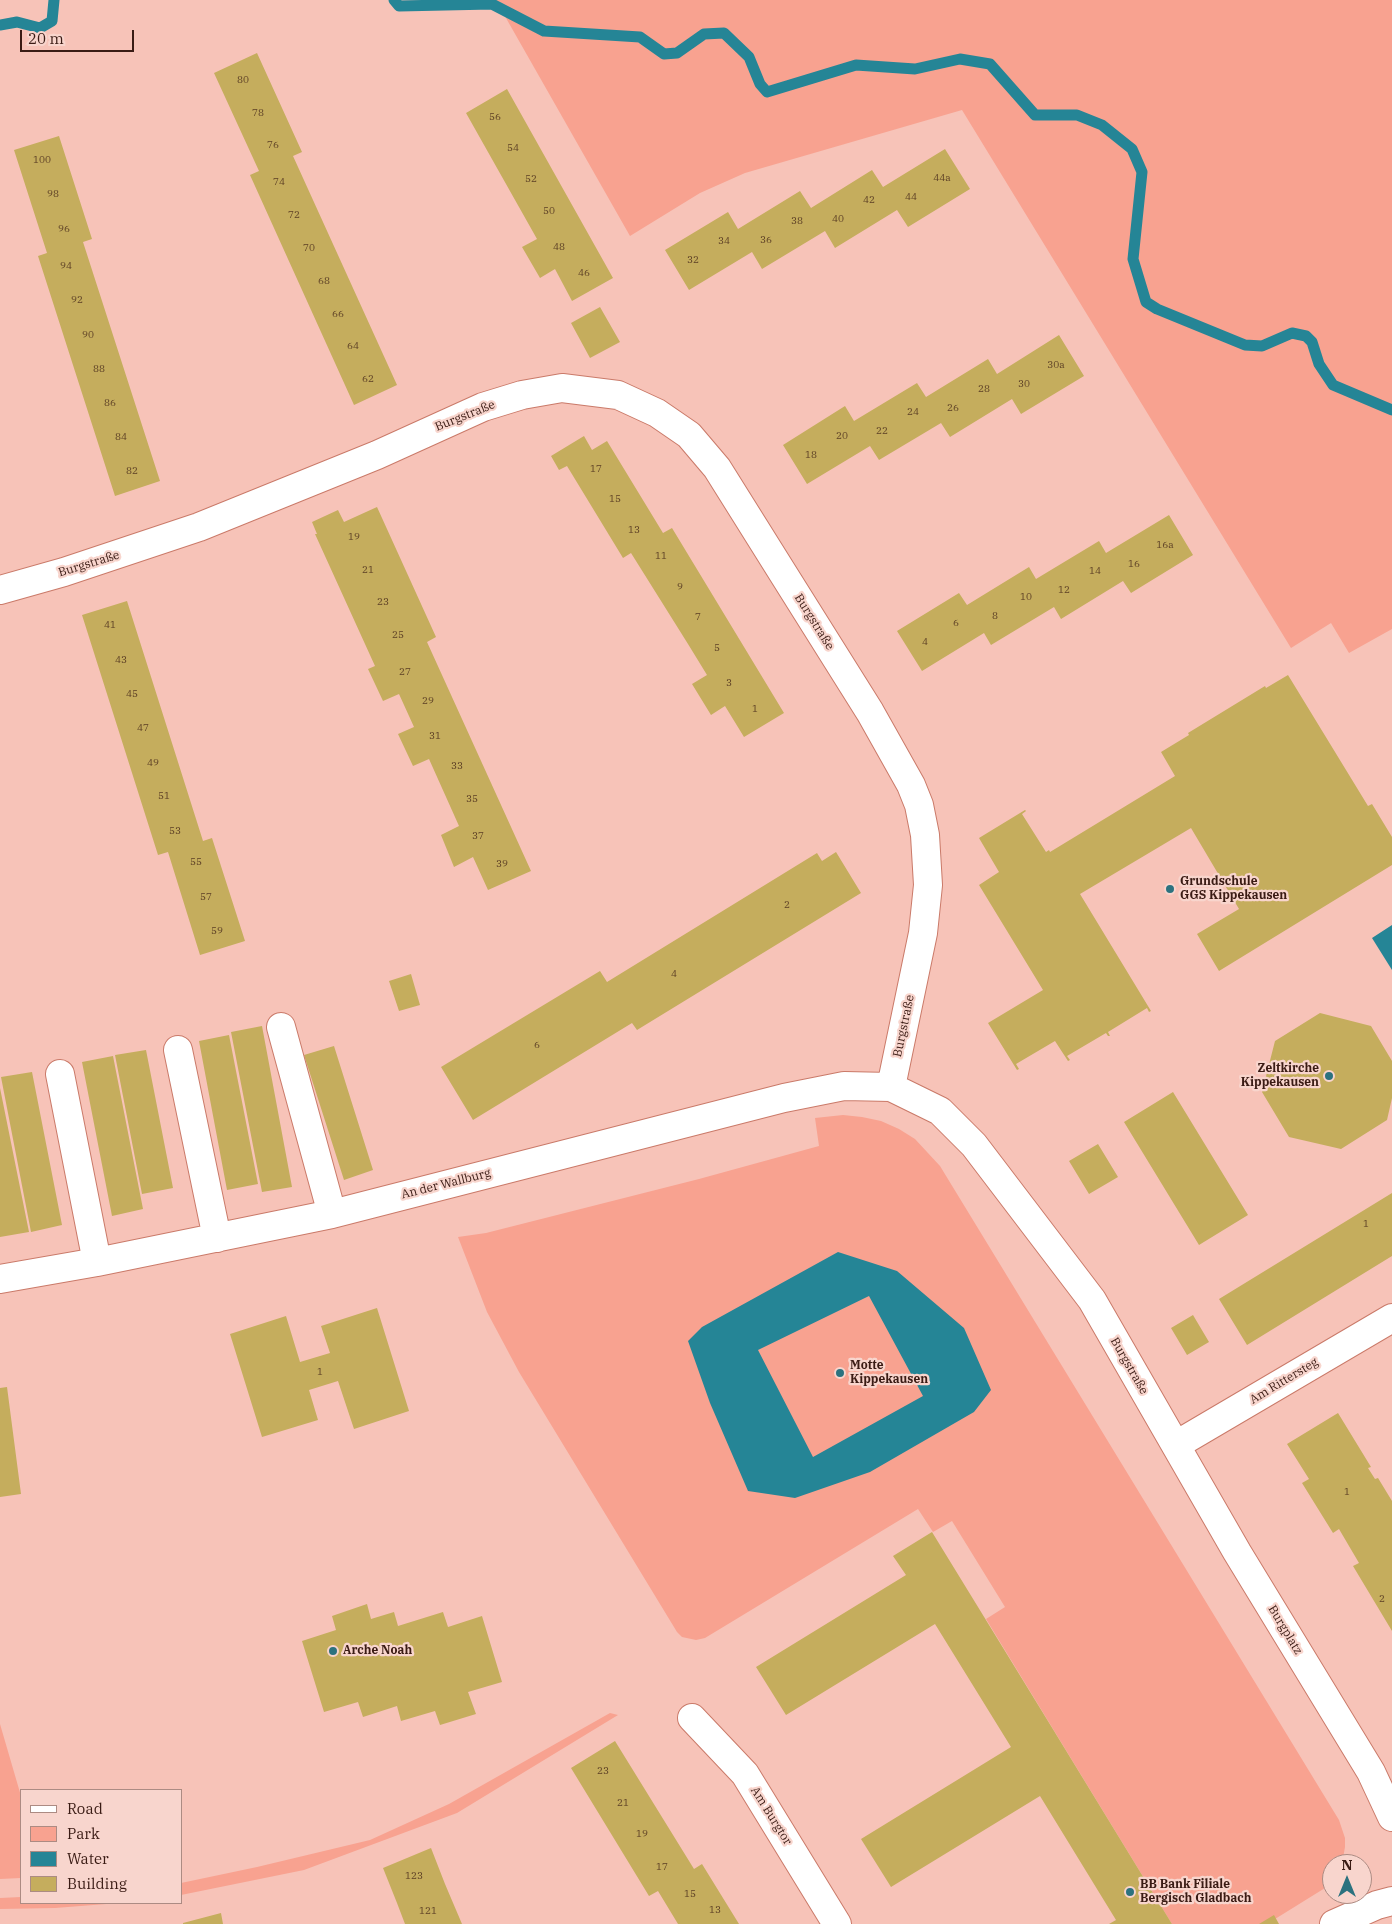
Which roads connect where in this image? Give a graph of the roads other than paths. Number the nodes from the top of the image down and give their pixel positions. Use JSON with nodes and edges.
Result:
{"nodes":[{"id":1,"x":0,"y":590,"type":"edge"},
{"id":2,"x":281,"y":1027,"type":"dead end"},
{"id":3,"x":178,"y":1050,"type":"dead end"},
{"id":4,"x":60,"y":1074,"type":"dead end"},
{"id":5,"x":891,"y":1087,"type":"junction"},
{"id":6,"x":332,"y":1214,"type":"junction"},
{"id":7,"x":217,"y":1238,"type":"junction"},
{"id":8,"x":97,"y":1262,"type":"junction"},
{"id":9,"x":0,"y":1279,"type":"edge"},
{"id":10,"x":1392,"y":1318,"type":"edge"},
{"id":11,"x":1176,"y":1445,"type":"junction"},
{"id":12,"x":692,"y":1718,"type":"dead end"},
{"id":13,"x":1392,"y":1816,"type":"edge"},
{"id":14,"x":1392,"y":1901,"type":"edge"},
{"id":15,"x":837,"y":1924,"type":"edge"},
{"id":16,"x":1334,"y":1924,"type":"edge"}],
"edges":[{"from":1,"to":5,"type":"street","name":"Burgstraße"},
{"from":2,"to":6,"type":"street"},
{"from":3,"to":7,"type":"street"},
{"from":4,"to":8,"type":"street"},
{"from":5,"to":6,"type":"street","name":"An der Wallburg"},
{"from":5,"to":11,"type":"street","name":"Burgstraße"},
{"from":6,"to":7,"type":"street","name":"An der Wallburg"},
{"from":7,"to":8,"type":"street","name":"An der Wallburg"},
{"from":8,"to":9,"type":"street","name":"An der Wallburg"},
{"from":10,"to":11,"type":"street","name":"Am Rittersteg"},
{"from":11,"to":13,"type":"street","name":"Burgplatz"},
{"from":12,"to":15,"type":"street","name":"Am Burgtor"},
{"from":14,"to":16,"type":"street"}]}
